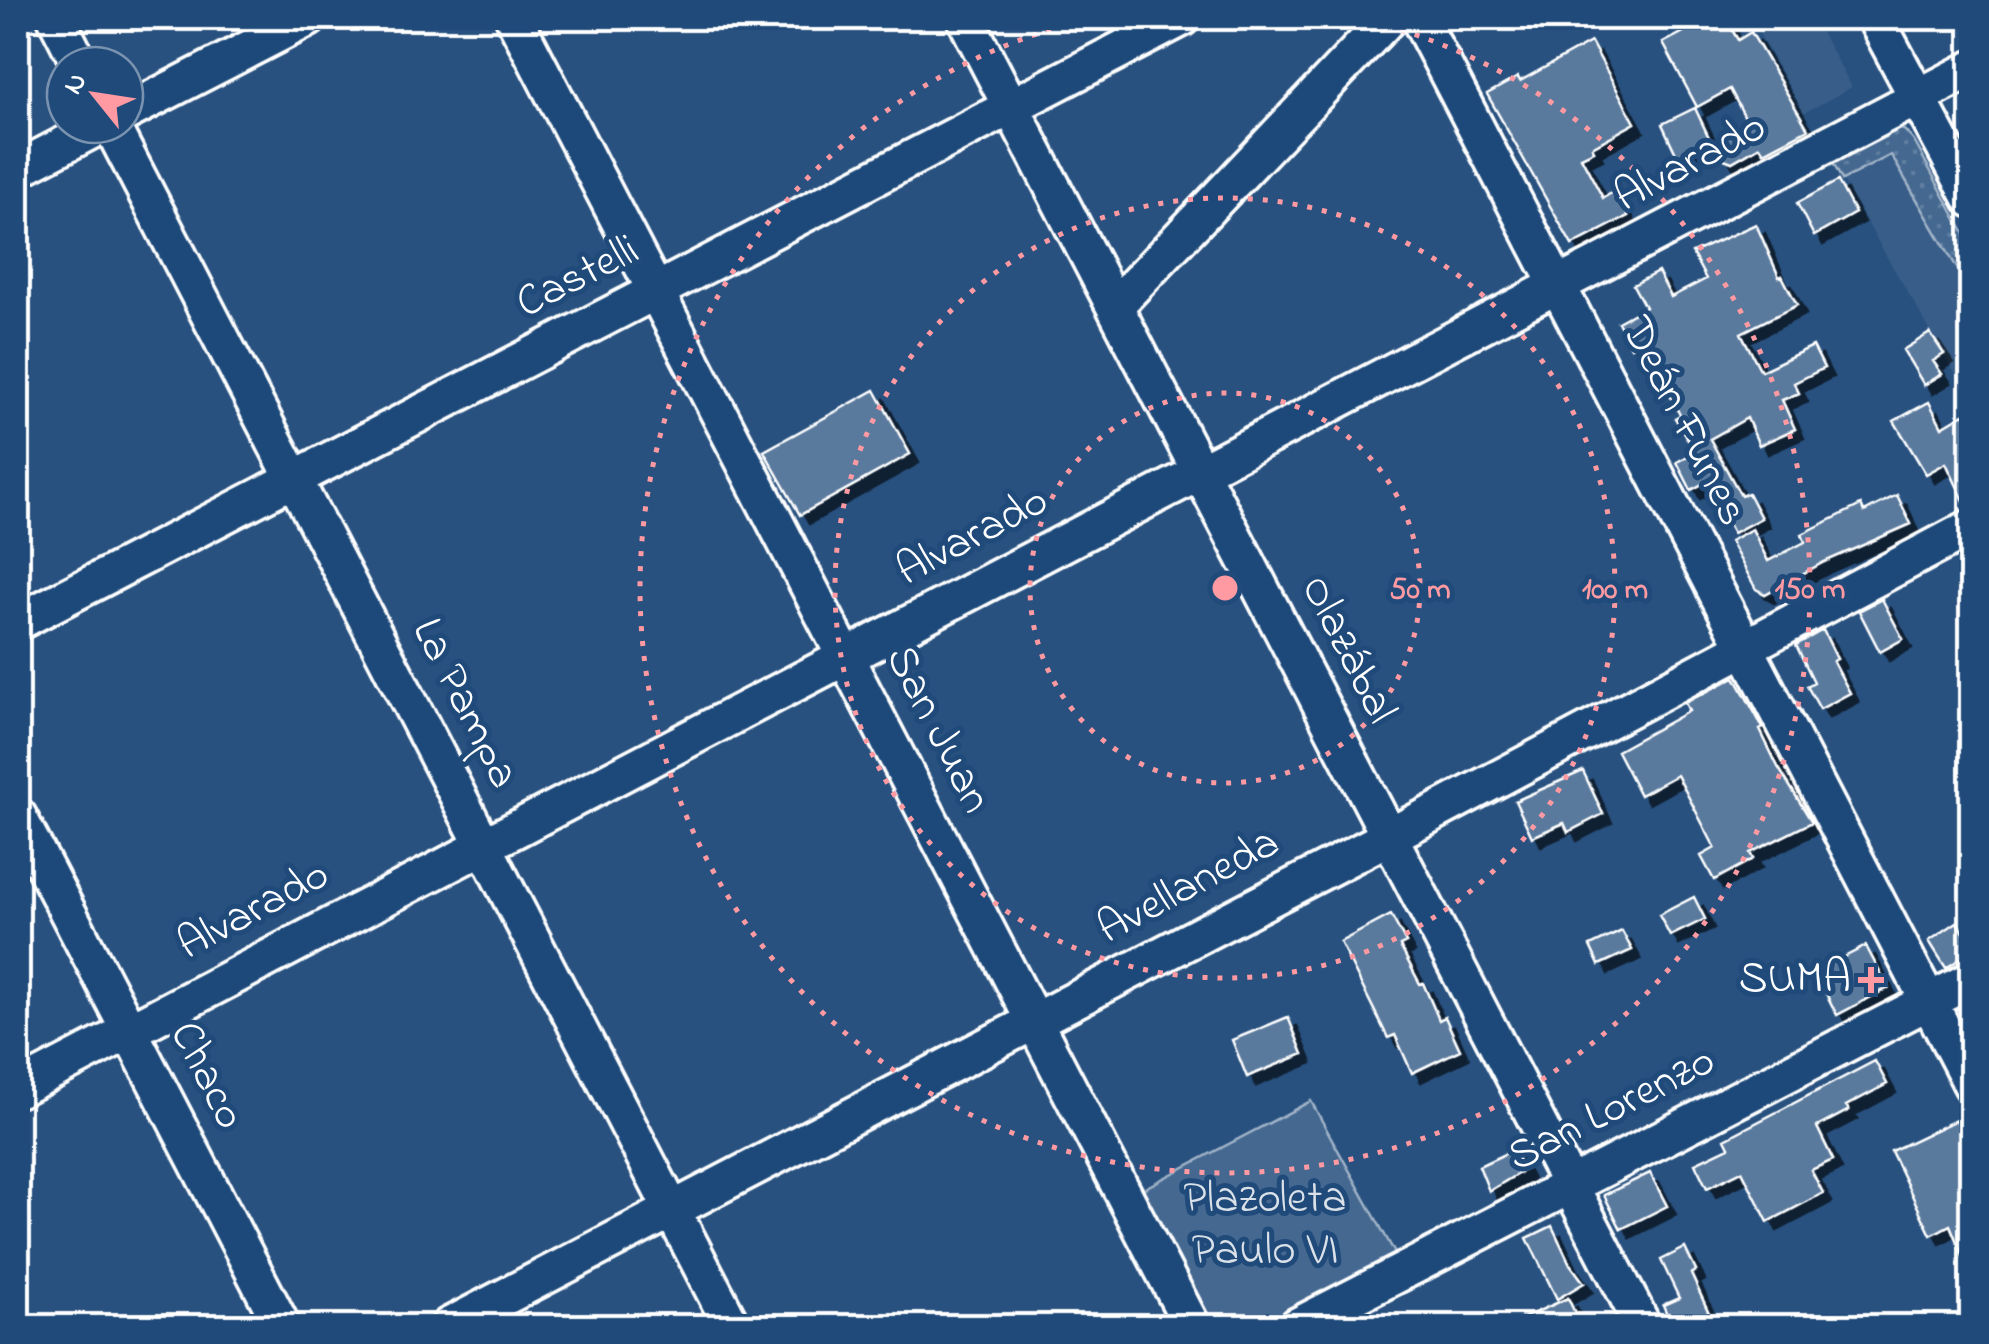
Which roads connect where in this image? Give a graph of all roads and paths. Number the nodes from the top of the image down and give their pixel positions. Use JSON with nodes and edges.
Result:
{"nodes":[{"id":1,"x":56,"y":18,"type":"edge"},
{"id":2,"x":308,"y":18,"type":"edge"},
{"id":3,"x":514,"y":18,"type":"edge"},
{"id":4,"x":966,"y":18,"type":"edge"},
{"id":5,"x":1182,"y":18,"type":"edge"},
{"id":6,"x":1389,"y":18,"type":"edge"},
{"id":7,"x":1419,"y":18,"type":"edge"},
{"id":8,"x":1875,"y":18,"type":"edge"},
{"id":9,"x":70,"y":45,"type":"edge"},
{"id":10,"x":1972,"y":69,"type":"edge"},
{"id":11,"x":1918,"y":96,"type":"junction"},
{"id":12,"x":145,"y":103,"type":"edge"},
{"id":13,"x":1012,"y":106,"type":"junction"},
{"id":14,"x":63,"y":145,"type":"edge"},
{"id":15,"x":121,"y":145,"type":"edge"},
{"id":16,"x":18,"y":168,"type":"edge"},
{"id":17,"x":1972,"y":199,"type":"edge"},
{"id":18,"x":1558,"y":286,"type":"junction"},
{"id":19,"x":656,"y":291,"type":"junction"},
{"id":20,"x":1115,"y":306,"type":"junction"},
{"id":21,"x":1201,"y":472,"type":"junction"},
{"id":22,"x":294,"y":479,"type":"junction"},
{"id":23,"x":1972,"y":527,"type":"edge"},
{"id":24,"x":18,"y":622,"type":"edge"},
{"id":25,"x":1746,"y":647,"type":"junction"},
{"id":26,"x":846,"y":657,"type":"junction"},
{"id":27,"x":18,"y":816,"type":"edge"},
{"id":28,"x":1390,"y":836,"type":"junction"},
{"id":29,"x":483,"y":844,"type":"junction"},
{"id":30,"x":1972,"y":979,"type":"edge"},
{"id":31,"x":1930,"y":1000,"type":"junction"},
{"id":32,"x":1034,"y":1021,"type":"junction"},
{"id":33,"x":128,"y":1031,"type":"junction"},
{"id":34,"x":1972,"y":1084,"type":"edge"},
{"id":35,"x":18,"y":1089,"type":"edge"},
{"id":36,"x":1570,"y":1185,"type":"junction"},
{"id":37,"x":671,"y":1210,"type":"junction"},
{"id":38,"x":282,"y":1326,"type":"edge"},
{"id":39,"x":449,"y":1326,"type":"edge"},
{"id":40,"x":732,"y":1326,"type":"edge"},
{"id":41,"x":1192,"y":1326,"type":"edge"},
{"id":42,"x":1297,"y":1326,"type":"edge"},
{"id":43,"x":1643,"y":1326,"type":"edge"}],
"edges":[{"from":1,"to":9,"type":"street"},
{"from":2,"to":12,"type":"street"},
{"from":3,"to":19,"type":"street","name":"San Juan"},
{"from":4,"to":13,"type":"street","name":"Olazábal"},
{"from":5,"to":13,"type":"street","name":"Castelli"},
{"from":6,"to":20,"type":"street"},
{"from":7,"to":18,"type":"street","name":"Deán Funes"},
{"from":8,"to":11,"type":"street"},
{"from":10,"to":11,"type":"street","name":"Alvarado"},
{"from":11,"to":17,"type":"street"},
{"from":11,"to":18,"type":"street","name":"Alvarado"},
{"from":13,"to":19,"type":"street","name":"Castelli"},
{"from":13,"to":20,"type":"street","name":"Olazábal"},
{"from":14,"to":16,"type":"street"},
{"from":15,"to":22,"type":"street","name":"La Pampa"},
{"from":18,"to":21,"type":"street","name":"Alvarado"},
{"from":18,"to":25,"type":"street","name":"Deán Funes"},
{"from":19,"to":22,"type":"street","name":"Castelli"},
{"from":19,"to":26,"type":"street","name":"San Juan"},
{"from":20,"to":21,"type":"street","name":"Olazábal"},
{"from":21,"to":26,"type":"street","name":"Alvarado"},
{"from":21,"to":28,"type":"street","name":"Olazábal"},
{"from":22,"to":24,"type":"street","name":"Castelli"},
{"from":22,"to":29,"type":"street","name":"La Pampa"},
{"from":23,"to":25,"type":"street","name":"Avellaneda"},
{"from":25,"to":28,"type":"street","name":"Avellaneda"},
{"from":25,"to":31,"type":"street","name":"Deán Funes"},
{"from":26,"to":29,"type":"street","name":"Alvarado"},
{"from":26,"to":32,"type":"street","name":"San Juan"},
{"from":27,"to":33,"type":"street","name":"Chaco"},
{"from":28,"to":32,"type":"street","name":"Avellaneda"},
{"from":28,"to":36,"type":"street","name":"Olazábal"},
{"from":29,"to":33,"type":"street","name":"Alvarado"},
{"from":29,"to":37,"type":"street","name":"La Pampa"},
{"from":30,"to":31,"type":"street","name":"San Lorenzo"},
{"from":31,"to":34,"type":"street","name":"Deán Funes"},
{"from":31,"to":36,"type":"street","name":"San Lorenzo"},
{"from":32,"to":37,"type":"street","name":"Avellaneda"},
{"from":32,"to":41,"type":"street","name":"San Juan"},
{"from":33,"to":35,"type":"street","name":"Alvarado"},
{"from":33,"to":38,"type":"street","name":"Chaco"},
{"from":36,"to":42,"type":"street","name":"San Lorenzo"},
{"from":36,"to":43,"type":"street","name":"Olazábal"},
{"from":37,"to":39,"type":"street","name":"Avellaneda"},
{"from":37,"to":40,"type":"street","name":"La Pampa"}]}
